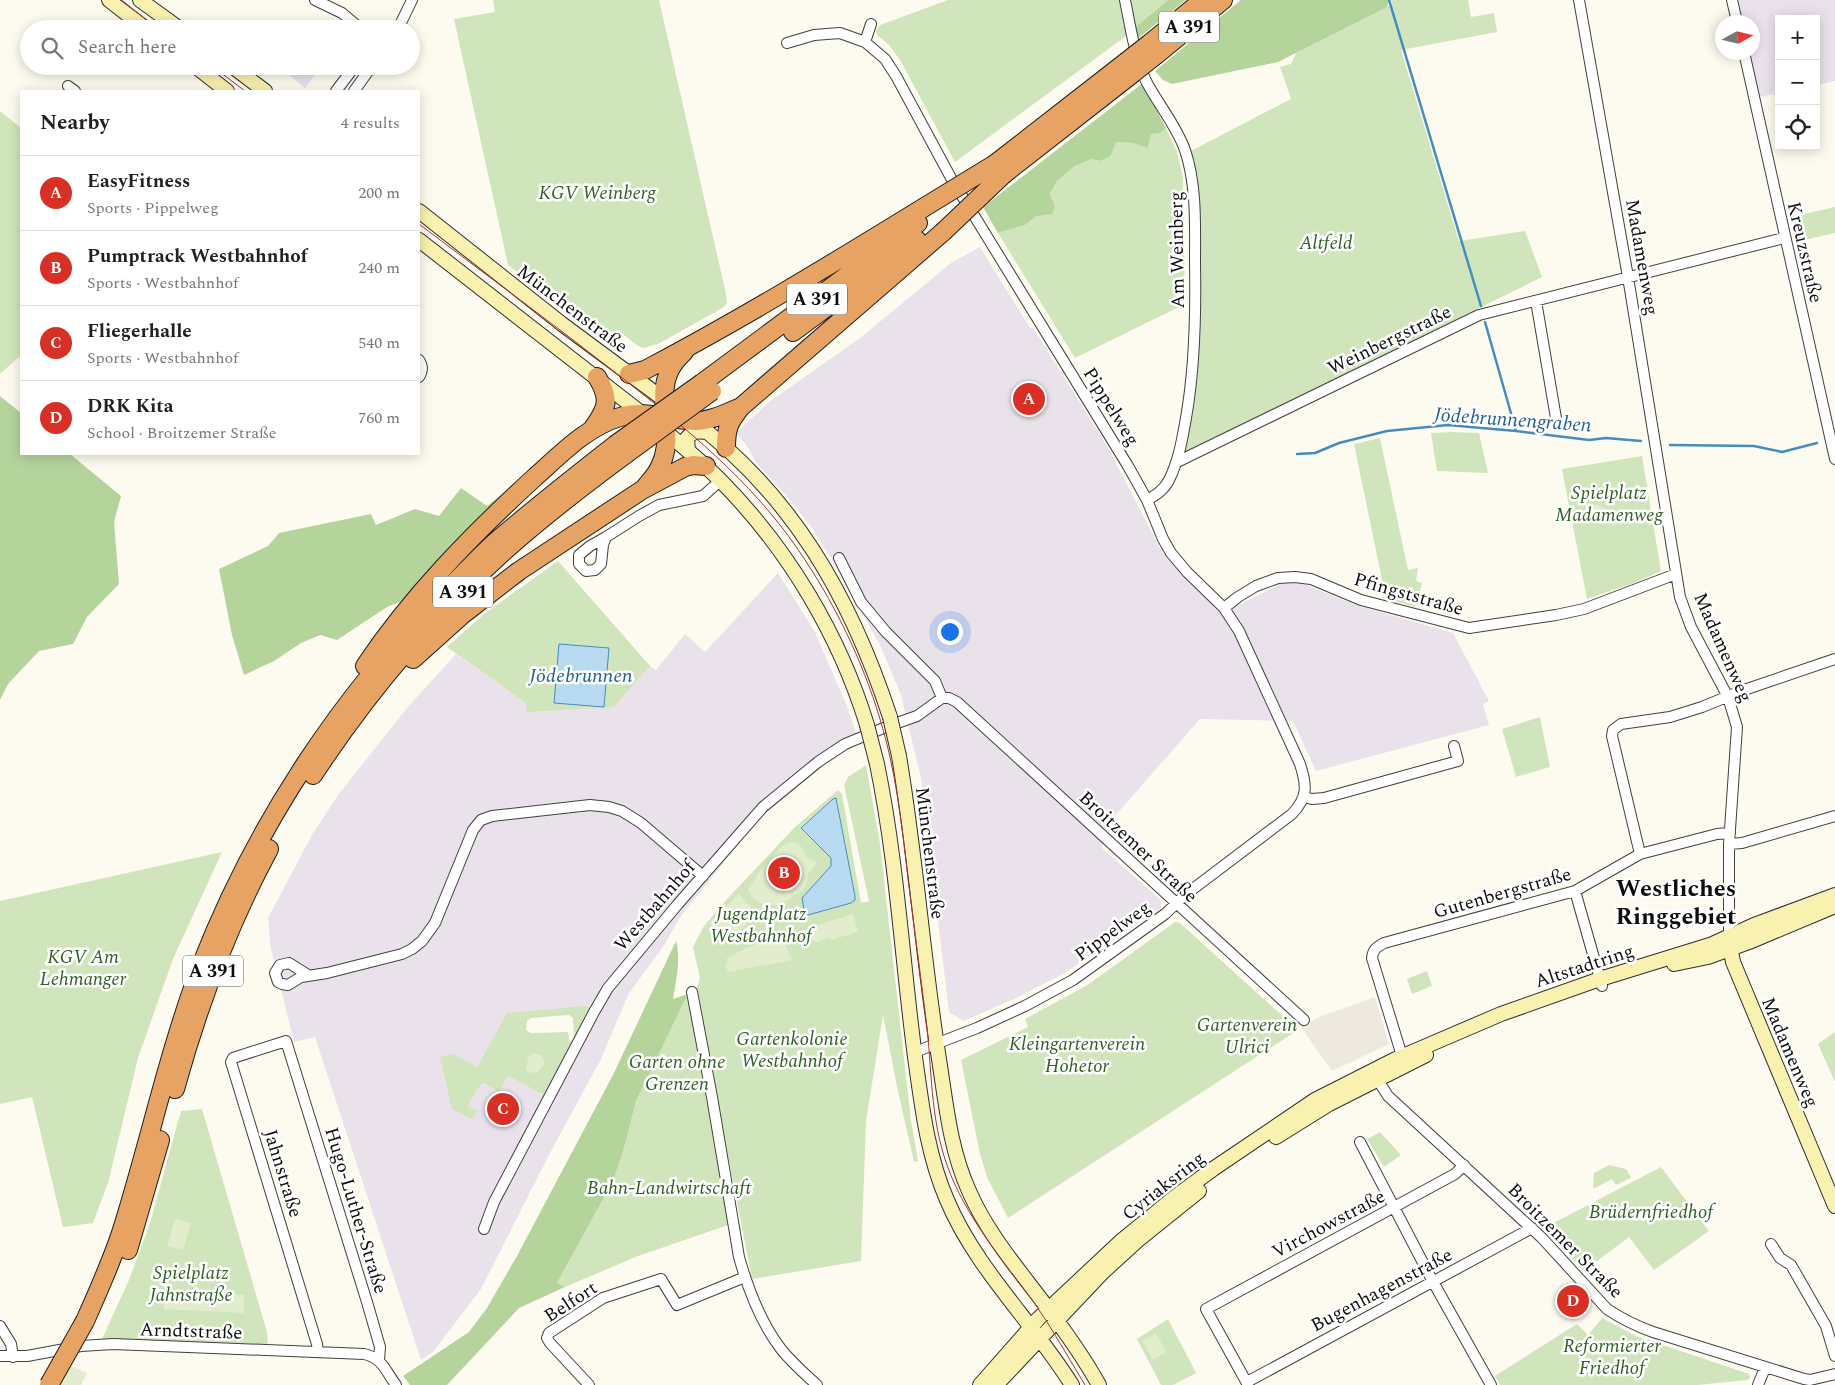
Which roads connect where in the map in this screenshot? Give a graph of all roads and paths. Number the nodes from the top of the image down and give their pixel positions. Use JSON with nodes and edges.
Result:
{"nodes":[{"id":1,"x":109,"y":0,"type":"edge"},
{"id":2,"x":140,"y":0,"type":"edge"},
{"id":3,"x":315,"y":0,"type":"edge"},
{"id":4,"x":412,"y":0,"type":"edge"},
{"id":5,"x":1125,"y":0,"type":"edge"},
{"id":6,"x":1203,"y":0,"type":"edge"},
{"id":7,"x":1223,"y":0,"type":"edge"},
{"id":8,"x":1579,"y":0,"type":"edge"},
{"id":9,"x":1732,"y":0,"type":"edge"},
{"id":10,"x":1735,"y":15,"type":"edge"},
{"id":11,"x":135,"y":20,"type":"edge"},
{"id":12,"x":168,"y":20,"type":"edge"},
{"id":13,"x":350,"y":20,"type":"edge"},
{"id":14,"x":402,"y":20,"type":"edge"},
{"id":15,"x":872,"y":24,"type":"dead end"},
{"id":16,"x":865,"y":42,"type":"junction"},
{"id":17,"x":787,"y":43,"type":"dead end"},
{"id":18,"x":1152,"y":49,"type":"junction"},
{"id":19,"x":1746,"y":60,"type":"edge"},
{"id":20,"x":207,"y":75,"type":"edge"},
{"id":21,"x":244,"y":75,"type":"edge"},
{"id":22,"x":348,"y":75,"type":"edge"},
{"id":23,"x":366,"y":75,"type":"edge"},
{"id":24,"x":226,"y":90,"type":"edge"},
{"id":25,"x":265,"y":90,"type":"edge"},
{"id":26,"x":337,"y":90,"type":"edge"},
{"id":27,"x":355,"y":90,"type":"edge"},
{"id":28,"x":999,"y":169,"type":"junction"},
{"id":29,"x":420,"y":212,"type":"edge"},
{"id":30,"x":934,"y":219,"type":"junction"},
{"id":31,"x":1784,"y":238,"type":"junction"},
{"id":32,"x":420,"y":241,"type":"edge"},
{"id":33,"x":1628,"y":277,"type":"junction"},
{"id":34,"x":1536,"y":301,"type":"junction"},
{"id":35,"x":690,"y":345,"type":"junction"},
{"id":36,"x":628,"y":374,"type":"junction"},
{"id":37,"x":597,"y":377,"type":"junction"},
{"id":38,"x":741,"y":407,"type":"junction"},
{"id":39,"x":643,"y":414,"type":"junction"},
{"id":40,"x":665,"y":416,"type":"junction"},
{"id":41,"x":1557,"y":424,"type":"dead end"},
{"id":42,"x":1831,"y":425,"type":"edge"},
{"id":43,"x":700,"y":426,"type":"junction"},
{"id":44,"x":592,"y":429,"type":"junction"},
{"id":45,"x":726,"y":448,"type":"junction"},
{"id":46,"x":688,"y":451,"type":"junction"},
{"id":47,"x":1835,"y":458,"type":"edge"},
{"id":48,"x":1177,"y":462,"type":"junction"},
{"id":49,"x":706,"y":466,"type":"junction"},
{"id":50,"x":721,"y":480,"type":"junction"},
{"id":51,"x":642,"y":490,"type":"junction"},
{"id":52,"x":1147,"y":500,"type":"junction"},
{"id":53,"x":606,"y":537,"type":"dead end"},
{"id":54,"x":839,"y":558,"type":"dead end"},
{"id":55,"x":1676,"y":574,"type":"junction"},
{"id":56,"x":1224,"y":608,"type":"junction"},
{"id":57,"x":1835,"y":659,"type":"edge"},
{"id":58,"x":1728,"y":697,"type":"junction"},
{"id":59,"x":945,"y":698,"type":"junction"},
{"id":60,"x":1454,"y":746,"type":"dead end"},
{"id":61,"x":321,"y":752,"type":"junction"},
{"id":62,"x":1304,"y":797,"type":"junction"},
{"id":63,"x":1835,"y":816,"type":"edge"},
{"id":64,"x":1730,"y":838,"type":"junction"},
{"id":65,"x":1640,"y":854,"type":"junction"},
{"id":66,"x":703,"y":876,"type":"junction"},
{"id":67,"x":1575,"y":891,"type":"junction"},
{"id":68,"x":1835,"y":895,"type":"edge"},
{"id":69,"x":1176,"y":903,"type":"junction"},
{"id":70,"x":1835,"y":906,"type":"edge"},
{"id":71,"x":1729,"y":942,"type":"junction"},
{"id":72,"x":308,"y":975,"type":"dead end"},
{"id":73,"x":1601,"y":982,"type":"junction"},
{"id":74,"x":692,"y":992,"type":"dead end"},
{"id":75,"x":1304,"y":1020,"type":"dead end"},
{"id":76,"x":286,"y":1041,"type":"joint"},
{"id":77,"x":937,"y":1045,"type":"junction"},
{"id":78,"x":915,"y":1052,"type":"junction"},
{"id":79,"x":1404,"y":1061,"type":"junction"},
{"id":80,"x":1375,"y":1075,"type":"junction"},
{"id":81,"x":1360,"y":1142,"type":"dead end"},
{"id":82,"x":1464,"y":1165,"type":"junction"},
{"id":83,"x":1835,"y":1206,"type":"edge"},
{"id":84,"x":1394,"y":1208,"type":"junction"},
{"id":85,"x":484,"y":1228,"type":"dead end"},
{"id":86,"x":1532,"y":1228,"type":"junction"},
{"id":87,"x":1771,"y":1244,"type":"dead end"},
{"id":88,"x":745,"y":1277,"type":"junction"},
{"id":89,"x":1432,"y":1280,"type":"junction"},
{"id":90,"x":1048,"y":1309,"type":"junction"},
{"id":91,"x":1057,"y":1321,"type":"junction"},
{"id":92,"x":90,"y":1324,"type":"junction"},
{"id":93,"x":0,"y":1326,"type":"edge"},
{"id":94,"x":1031,"y":1327,"type":"junction"},
{"id":95,"x":1040,"y":1339,"type":"junction"},
{"id":96,"x":318,"y":1352,"type":"junction"},
{"id":97,"x":0,"y":1356,"type":"edge"},
{"id":98,"x":1835,"y":1356,"type":"edge"},
{"id":99,"x":13,"y":1357,"type":"junction"},
{"id":100,"x":379,"y":1360,"type":"junction"},
{"id":101,"x":1765,"y":1368,"type":"junction"},
{"id":102,"x":1835,"y":1374,"type":"edge"},
{"id":103,"x":1823,"y":1377,"type":"junction"},
{"id":104,"x":1247,"y":1384,"type":"edge"},
{"id":105,"x":49,"y":1385,"type":"edge"},
{"id":106,"x":63,"y":1385,"type":"edge"},
{"id":107,"x":396,"y":1385,"type":"edge"},
{"id":108,"x":589,"y":1385,"type":"edge"},
{"id":109,"x":817,"y":1385,"type":"edge"},
{"id":110,"x":980,"y":1385,"type":"edge"},
{"id":111,"x":996,"y":1385,"type":"edge"},
{"id":112,"x":1072,"y":1385,"type":"edge"},
{"id":113,"x":1099,"y":1385,"type":"edge"},
{"id":114,"x":1491,"y":1385,"type":"edge"},
{"id":115,"x":1758,"y":1385,"type":"edge"},
{"id":116,"x":1831,"y":1385,"type":"edge"}],
"edges":[{"from":1,"to":11,"type":"main road"},
{"from":2,"to":12,"type":"main road"},
{"from":3,"to":13,"type":"street"},
{"from":4,"to":14,"type":"street"},
{"from":5,"to":48,"type":"street","name":"Am Weinberg"},
{"from":6,"to":18,"type":"highway","number":"A 391"},
{"from":7,"to":18,"type":"highway","number":"A 391"},
{"from":8,"to":33,"type":"street","name":"Madamenweg"},
{"from":9,"to":10,"type":"street"},
{"from":15,"to":16,"type":"street"},
{"from":16,"to":17,"type":"street","name":"Pippelweg"},
{"from":16,"to":52,"type":"street","name":"Pippelweg"},
{"from":18,"to":28,"type":"highway","number":"A 391","bridge":true},
{"from":19,"to":31,"type":"street","name":"Kreuzstraße"},
{"from":20,"to":24,"type":"main road"},
{"from":21,"to":25,"type":"main road"},
{"from":22,"to":26,"type":"street"},
{"from":23,"to":27,"type":"street"},
{"from":28,"to":30,"type":"highway","bridge":true},
{"from":28,"to":30,"type":"highway","bridge":true},
{"from":29,"to":36,"type":"main road","name":"Münchenstraße"},
{"from":30,"to":35,"type":"highway"},
{"from":30,"to":38,"type":"highway"},
{"from":30,"to":61,"type":"highway","number":"A 391","bridge":true},
{"from":31,"to":33,"type":"street","name":"Weinbergstraße"},
{"from":31,"to":42,"type":"street","name":"Kreuzstraße"},
{"from":32,"to":37,"type":"main road","name":"Münchenstraße"},
{"from":33,"to":34,"type":"street","name":"Weinbergstraße"},
{"from":33,"to":55,"type":"street","name":"Madamenweg"},
{"from":34,"to":41,"type":"street"},
{"from":34,"to":48,"type":"street","name":"Weinbergstraße"},
{"from":35,"to":36,"type":"highway"},
{"from":35,"to":40,"type":"highway"},
{"from":36,"to":40,"type":"main road","name":"Münchenstraße"},
{"from":37,"to":39,"type":"main road","name":"Münchenstraße"},
{"from":37,"to":44,"type":"highway"},
{"from":38,"to":43,"type":"highway"},
{"from":38,"to":45,"type":"highway"},
{"from":39,"to":40,"type":"highway"},
{"from":39,"to":44,"type":"highway"},
{"from":40,"to":43,"type":"highway"},
{"from":40,"to":46,"type":"main road","name":"Münchenstraße"},
{"from":40,"to":51,"type":"highway"},
{"from":42,"to":47,"type":"street","name":"Kreuzstraße"},
{"from":43,"to":45,"type":"main road","name":"Münchenstraße"},
{"from":43,"to":46,"type":"main road"},
{"from":44,"to":61,"type":"highway"},
{"from":45,"to":77,"type":"main road","name":"Münchenstraße","bridge":true},
{"from":46,"to":49,"type":"main road","name":"Münchenstraße"},
{"from":48,"to":52,"type":"street","name":"Am Weinberg"},
{"from":49,"to":50,"type":"main road","name":"Münchenstraße"},
{"from":49,"to":51,"type":"highway"},
{"from":50,"to":53,"type":"street"},
{"from":50,"to":78,"type":"main road","name":"Münchenstraße","bridge":true},
{"from":51,"to":61,"type":"highway"},
{"from":52,"to":56,"type":"street","name":"Pippelweg"},
{"from":54,"to":59,"type":"street","name":"Broitzemer Straße"},
{"from":55,"to":56,"type":"street","name":"Pfingststraße"},
{"from":55,"to":58,"type":"street","name":"Madamenweg"},
{"from":56,"to":62,"type":"street","name":"Pippelweg"},
{"from":57,"to":58,"type":"street"},
{"from":58,"to":64,"type":"street","name":"Madamenweg"},
{"from":58,"to":65,"type":"street"},
{"from":59,"to":66,"type":"street","name":"Westbahnhof"},
{"from":59,"to":69,"type":"street","name":"Broitzemer Straße"},
{"from":60,"to":62,"type":"street"},
{"from":61,"to":92,"type":"highway","number":"A 391"},
{"from":62,"to":69,"type":"street","name":"Pippelweg"},
{"from":63,"to":64,"type":"street","name":"Gutenbergstraße"},
{"from":64,"to":65,"type":"street","name":"Gutenbergstraße"},
{"from":64,"to":71,"type":"street","name":"Madamenweg"},
{"from":65,"to":67,"type":"street","name":"Gutenbergstraße"},
{"from":66,"to":72,"type":"street"},
{"from":66,"to":85,"type":"street","name":"Westbahnhof"},
{"from":67,"to":73,"type":"street"},
{"from":67,"to":79,"type":"street","name":"Gutenbergstraße"},
{"from":68,"to":71,"type":"main road","name":"Altstadtring"},
{"from":69,"to":75,"type":"street","name":"Broitzemer Straße"},
{"from":69,"to":77,"type":"street","name":"Pippelweg"},
{"from":70,"to":71,"type":"main road","name":"Altstadtring"},
{"from":71,"to":73,"type":"main road","name":"Altstadtring"},
{"from":71,"to":83,"type":"main road","name":"Madamenweg"},
{"from":73,"to":79,"type":"main road","name":"Altstadtring"},
{"from":74,"to":88,"type":"street"},
{"from":76,"to":96,"type":"street","name":"Jahnstraße"},
{"from":76,"to":100,"type":"street","name":"Hugo-Luther-Straße"},
{"from":77,"to":78,"type":"street","name":"Pippelweg"},
{"from":77,"to":90,"type":"main road","name":"Münchenstraße"},
{"from":78,"to":94,"type":"main road","name":"Münchenstraße"},
{"from":79,"to":80,"type":"main road","name":"Cyriaksring"},
{"from":80,"to":82,"type":"street","name":"Broitzemer Straße"},
{"from":80,"to":90,"type":"main road","name":"Cyriaksring"},
{"from":80,"to":91,"type":"main road","name":"Cyriaksring"},
{"from":81,"to":84,"type":"street"},
{"from":82,"to":84,"type":"street","name":"Virchowstraße"},
{"from":82,"to":86,"type":"street","name":"Broitzemer Straße"},
{"from":84,"to":89,"type":"street"},
{"from":84,"to":104,"type":"street","name":"Virchowstraße"},
{"from":86,"to":89,"type":"street","name":"Bugenhagenstraße"},
{"from":86,"to":101,"type":"street","name":"Broitzemer Straße"},
{"from":87,"to":98,"type":"street"},
{"from":88,"to":108,"type":"street","name":"Belfort"},
{"from":88,"to":109,"type":"street"},
{"from":89,"to":104,"type":"street","name":"Bugenhagenstraße"},
{"from":89,"to":114,"type":"street"},
{"from":90,"to":91,"type":"main road","name":"Münchenstraße"},
{"from":90,"to":94,"type":"main road","name":"Cyriaksring"},
{"from":91,"to":95,"type":"main road","name":"Cyriaksring"},
{"from":91,"to":113,"type":"main road","name":"Münchenstraße"},
{"from":92,"to":105,"type":"highway","number":"A 391","bridge":true},
{"from":92,"to":106,"type":"highway","number":"A 391"},
{"from":93,"to":99,"type":"street"},
{"from":94,"to":95,"type":"main road","name":"Münchenstraße"},
{"from":94,"to":110,"type":"main road","name":"Cyriaksring"},
{"from":95,"to":111,"type":"main road","name":"Cyriaksring"},
{"from":95,"to":112,"type":"main road","name":"Münchenstraße"},
{"from":96,"to":99,"type":"street","name":"Arndtstraße"},
{"from":96,"to":100,"type":"street","name":"Arndtstraße"},
{"from":97,"to":99,"type":"street","name":"Arndtstraße"},
{"from":100,"to":107,"type":"street","name":"Hugo-Luther-Straße"},
{"from":101,"to":103,"type":"street","name":"Broitzemer Straße"},
{"from":101,"to":115,"type":"street"},
{"from":102,"to":103,"type":"street","name":"Broitzemer Straße"},
{"from":103,"to":116,"type":"street"}]}
